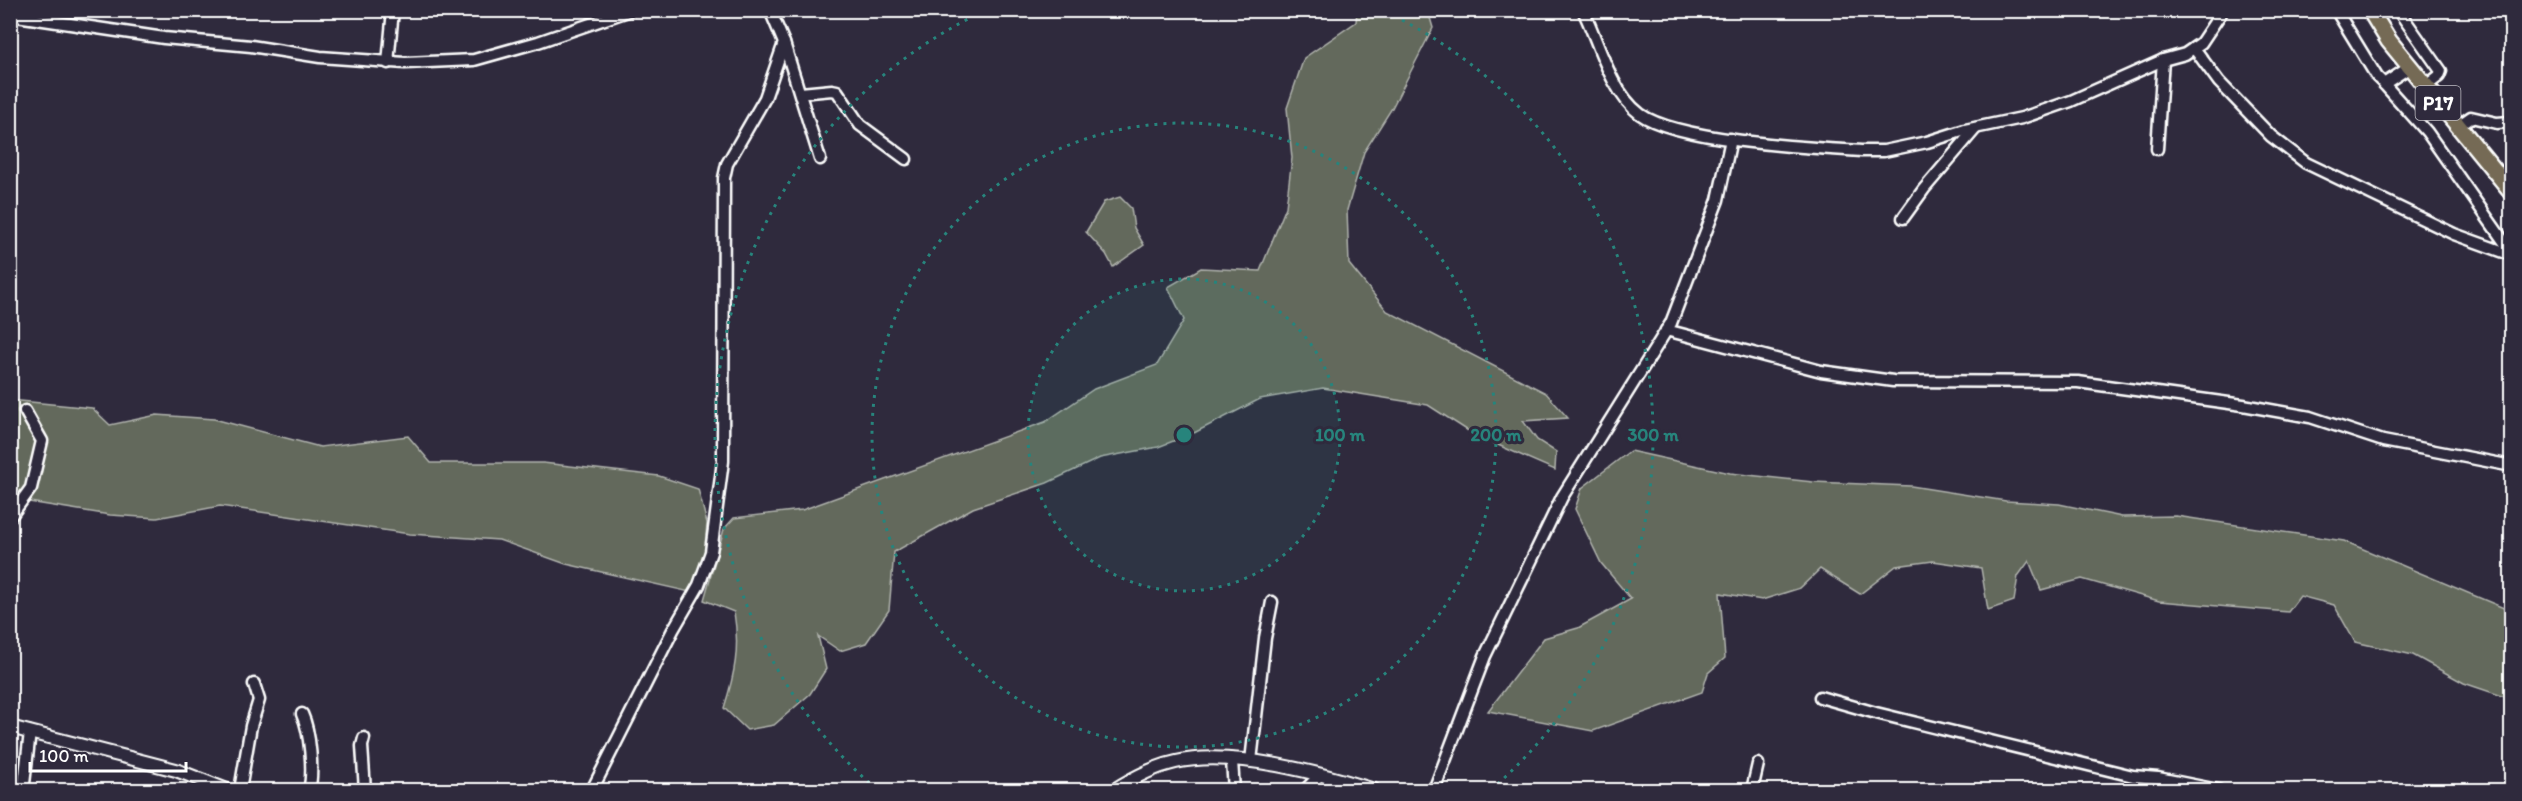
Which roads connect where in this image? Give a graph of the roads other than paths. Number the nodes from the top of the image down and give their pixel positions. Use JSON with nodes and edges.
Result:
{"nodes":[{"id":1,"x":393,"y":10,"type":"edge"},
{"id":2,"x":631,"y":10,"type":"edge"},
{"id":3,"x":770,"y":10,"type":"edge"},
{"id":4,"x":1583,"y":10,"type":"edge"},
{"id":5,"x":2223,"y":10,"type":"edge"},
{"id":6,"x":2336,"y":10,"type":"edge"},
{"id":7,"x":2370,"y":10,"type":"edge"},
{"id":8,"x":2398,"y":10,"type":"edge"},
{"id":9,"x":10,"y":15,"type":"edge"},
{"id":10,"x":784,"y":43,"type":"junction"},
{"id":11,"x":2194,"y":48,"type":"junction"},
{"id":12,"x":2163,"y":60,"type":"junction"},
{"id":13,"x":388,"y":63,"type":"junction"},
{"id":14,"x":2410,"y":67,"type":"junction"},
{"id":15,"x":2384,"y":84,"type":"junction"},
{"id":16,"x":2425,"y":87,"type":"junction"},
{"id":17,"x":801,"y":93,"type":"junction"},
{"id":18,"x":2510,"y":122,"type":"edge"},
{"id":19,"x":2458,"y":126,"type":"junction"},
{"id":20,"x":1976,"y":128,"type":"junction"},
{"id":21,"x":1731,"y":139,"type":"junction"},
{"id":22,"x":2157,"y":149,"type":"dead end"},
{"id":23,"x":820,"y":159,"type":"dead end"},
{"id":24,"x":906,"y":159,"type":"dead end"},
{"id":25,"x":2511,"y":192,"type":"edge"},
{"id":26,"x":1903,"y":218,"type":"dead end"},
{"id":27,"x":2511,"y":254,"type":"edge"},
{"id":28,"x":1666,"y":330,"type":"junction"},
{"id":29,"x":25,"y":411,"type":"dead end"},
{"id":30,"x":2511,"y":466,"type":"edge"},
{"id":31,"x":10,"y":517,"type":"edge"},
{"id":32,"x":1272,"y":602,"type":"dead end"},
{"id":33,"x":254,"y":684,"type":"dead end"},
{"id":34,"x":1820,"y":697,"type":"dead end"},
{"id":35,"x":302,"y":714,"type":"dead end"},
{"id":36,"x":10,"y":727,"type":"edge"},
{"id":37,"x":30,"y":732,"type":"junction"},
{"id":38,"x":364,"y":738,"type":"dead end"},
{"id":39,"x":1232,"y":761,"type":"junction"},
{"id":40,"x":1251,"y":762,"type":"junction"},
{"id":41,"x":1758,"y":764,"type":"dead end"},
{"id":42,"x":1320,"y":775,"type":"junction"},
{"id":43,"x":21,"y":790,"type":"edge"},
{"id":44,"x":227,"y":790,"type":"edge"},
{"id":45,"x":240,"y":790,"type":"edge"},
{"id":46,"x":309,"y":790,"type":"edge"},
{"id":47,"x":365,"y":790,"type":"edge"},
{"id":48,"x":592,"y":790,"type":"edge"},
{"id":49,"x":1114,"y":790,"type":"edge"},
{"id":50,"x":1234,"y":790,"type":"edge"},
{"id":51,"x":1305,"y":790,"type":"edge"},
{"id":52,"x":1373,"y":790,"type":"edge"},
{"id":53,"x":1434,"y":790,"type":"edge"},
{"id":54,"x":1752,"y":790,"type":"edge"},
{"id":55,"x":2218,"y":790,"type":"edge"}],
"edges":[{"from":1,"to":13,"type":"street"},
{"from":2,"to":13,"type":"street"},
{"from":3,"to":10,"type":"street"},
{"from":4,"to":21,"type":"street"},
{"from":5,"to":11,"type":"street"},
{"from":6,"to":15,"type":"street"},
{"from":7,"to":14,"type":"main road","number":"P17"},
{"from":8,"to":16,"type":"street"},
{"from":9,"to":13,"type":"street"},
{"from":10,"to":17,"type":"street"},
{"from":10,"to":48,"type":"street"},
{"from":11,"to":12,"type":"street"},
{"from":11,"to":27,"type":"street"},
{"from":12,"to":20,"type":"street"},
{"from":12,"to":22,"type":"street"},
{"from":14,"to":15,"type":"street"},
{"from":14,"to":16,"type":"main road","number":"P17"},
{"from":15,"to":27,"type":"street"},
{"from":16,"to":19,"type":"main road","number":"P17"},
{"from":17,"to":23,"type":"street"},
{"from":17,"to":24,"type":"street"},
{"from":18,"to":19,"type":"street"},
{"from":19,"to":25,"type":"main road","number":"P17"},
{"from":20,"to":21,"type":"street"},
{"from":20,"to":26,"type":"street"},
{"from":21,"to":28,"type":"street"},
{"from":28,"to":30,"type":"street"},
{"from":28,"to":53,"type":"street"},
{"from":29,"to":31,"type":"street"},
{"from":32,"to":40,"type":"street"},
{"from":33,"to":45,"type":"street"},
{"from":34,"to":55,"type":"street"},
{"from":35,"to":46,"type":"street"},
{"from":36,"to":37,"type":"street"},
{"from":37,"to":43,"type":"street"},
{"from":37,"to":44,"type":"street"},
{"from":38,"to":47,"type":"street"},
{"from":39,"to":40,"type":"street"},
{"from":39,"to":49,"type":"street"},
{"from":39,"to":50,"type":"street"},
{"from":40,"to":42,"type":"street"},
{"from":41,"to":54,"type":"street"},
{"from":42,"to":51,"type":"street"},
{"from":42,"to":52,"type":"street"}]}
